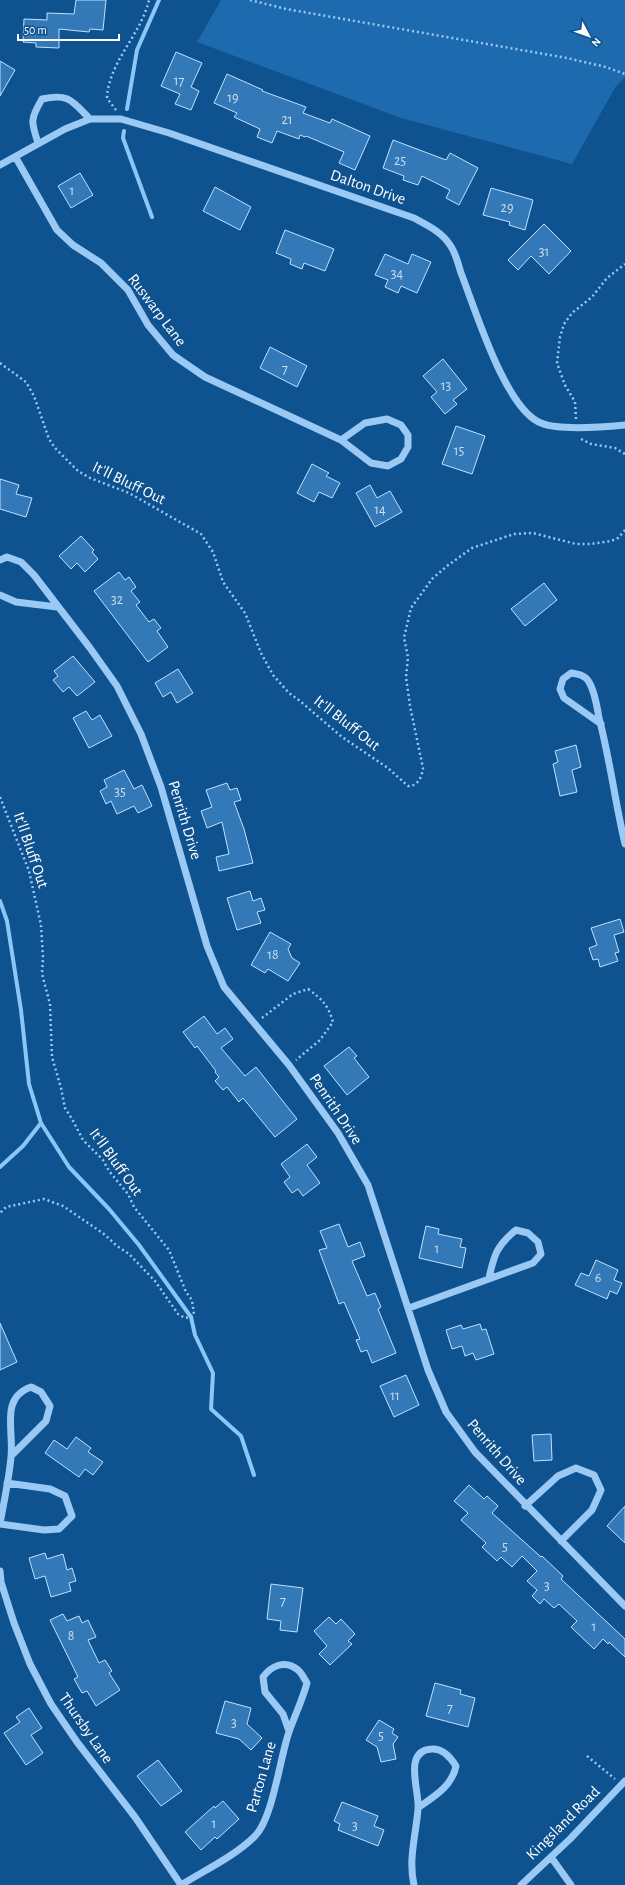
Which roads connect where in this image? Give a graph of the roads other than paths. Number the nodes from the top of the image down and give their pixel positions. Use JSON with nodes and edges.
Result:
{"nodes":[{"id":1,"x":90,"y":119,"type":"junction"},
{"id":2,"x":38,"y":144,"type":"junction"},
{"id":3,"x":16,"y":158,"type":"junction"},
{"id":4,"x":0,"y":165,"type":"edge"},
{"id":5,"x":625,"y":425,"type":"edge"},
{"id":6,"x":340,"y":440,"type":"junction"},
{"id":7,"x":0,"y":560,"type":"edge"},
{"id":8,"x":0,"y":596,"type":"edge"},
{"id":9,"x":57,"y":607,"type":"junction"},
{"id":10,"x":601,"y":724,"type":"junction"},
{"id":11,"x":625,"y":844,"type":"edge"},
{"id":12,"x":489,"y":1278,"type":"junction"},
{"id":13,"x":409,"y":1308,"type":"junction"},
{"id":14,"x":12,"y":1455,"type":"junction"},
{"id":15,"x":7,"y":1483,"type":"junction"},
{"id":16,"x":525,"y":1506,"type":"junction"},
{"id":17,"x":0,"y":1524,"type":"edge"},
{"id":18,"x":561,"y":1541,"type":"junction"},
{"id":19,"x":0,"y":1571,"type":"edge"},
{"id":20,"x":625,"y":1606,"type":"edge"},
{"id":21,"x":289,"y":1731,"type":"junction"},
{"id":22,"x":623,"y":1783,"type":"edge"},
{"id":23,"x":419,"y":1807,"type":"junction"},
{"id":24,"x":551,"y":1857,"type":"junction"},
{"id":25,"x":181,"y":1885,"type":"edge"},
{"id":26,"x":414,"y":1885,"type":"edge"},
{"id":27,"x":521,"y":1885,"type":"edge"},
{"id":28,"x":571,"y":1885,"type":"edge"}],
"edges":[{"from":1,"to":2,"type":"street","name":"Dalton Drive"},
{"from":1,"to":2,"type":"street"},
{"from":1,"to":5,"type":"street","name":"Dalton Drive"},
{"from":2,"to":3,"type":"street","name":"Dalton Drive"},
{"from":3,"to":4,"type":"street","name":"Dalton Drive"},
{"from":3,"to":6,"type":"street","name":"Ruswarp Lane"},
{"from":6,"to":6,"type":"street","name":"Ruswarp Lane"},
{"from":7,"to":9,"type":"street","name":"Penrith Drive"},
{"from":8,"to":9,"type":"street"},
{"from":9,"to":13,"type":"street","name":"Penrith Drive"},
{"from":10,"to":10,"type":"street"},
{"from":10,"to":11,"type":"street"},
{"from":12,"to":12,"type":"street"},
{"from":12,"to":13,"type":"street"},
{"from":13,"to":16,"type":"street","name":"Penrith Drive"},
{"from":14,"to":14,"type":"street"},
{"from":14,"to":15,"type":"street"},
{"from":15,"to":17,"type":"street"},
{"from":15,"to":17,"type":"street"},
{"from":16,"to":18,"type":"street","name":"Penrith Drive"},
{"from":16,"to":18,"type":"street"},
{"from":18,"to":20,"type":"street","name":"Penrith Drive"},
{"from":19,"to":25,"type":"street","name":"Thursby Lane"},
{"from":21,"to":21,"type":"street","name":"Parton Lane"},
{"from":21,"to":25,"type":"street","name":"Parton Lane"},
{"from":22,"to":24,"type":"street","name":"Kingsland Road"},
{"from":23,"to":23,"type":"street"},
{"from":23,"to":26,"type":"street"},
{"from":24,"to":27,"type":"street","name":"Kingsland Road"},
{"from":24,"to":28,"type":"street"}]}
